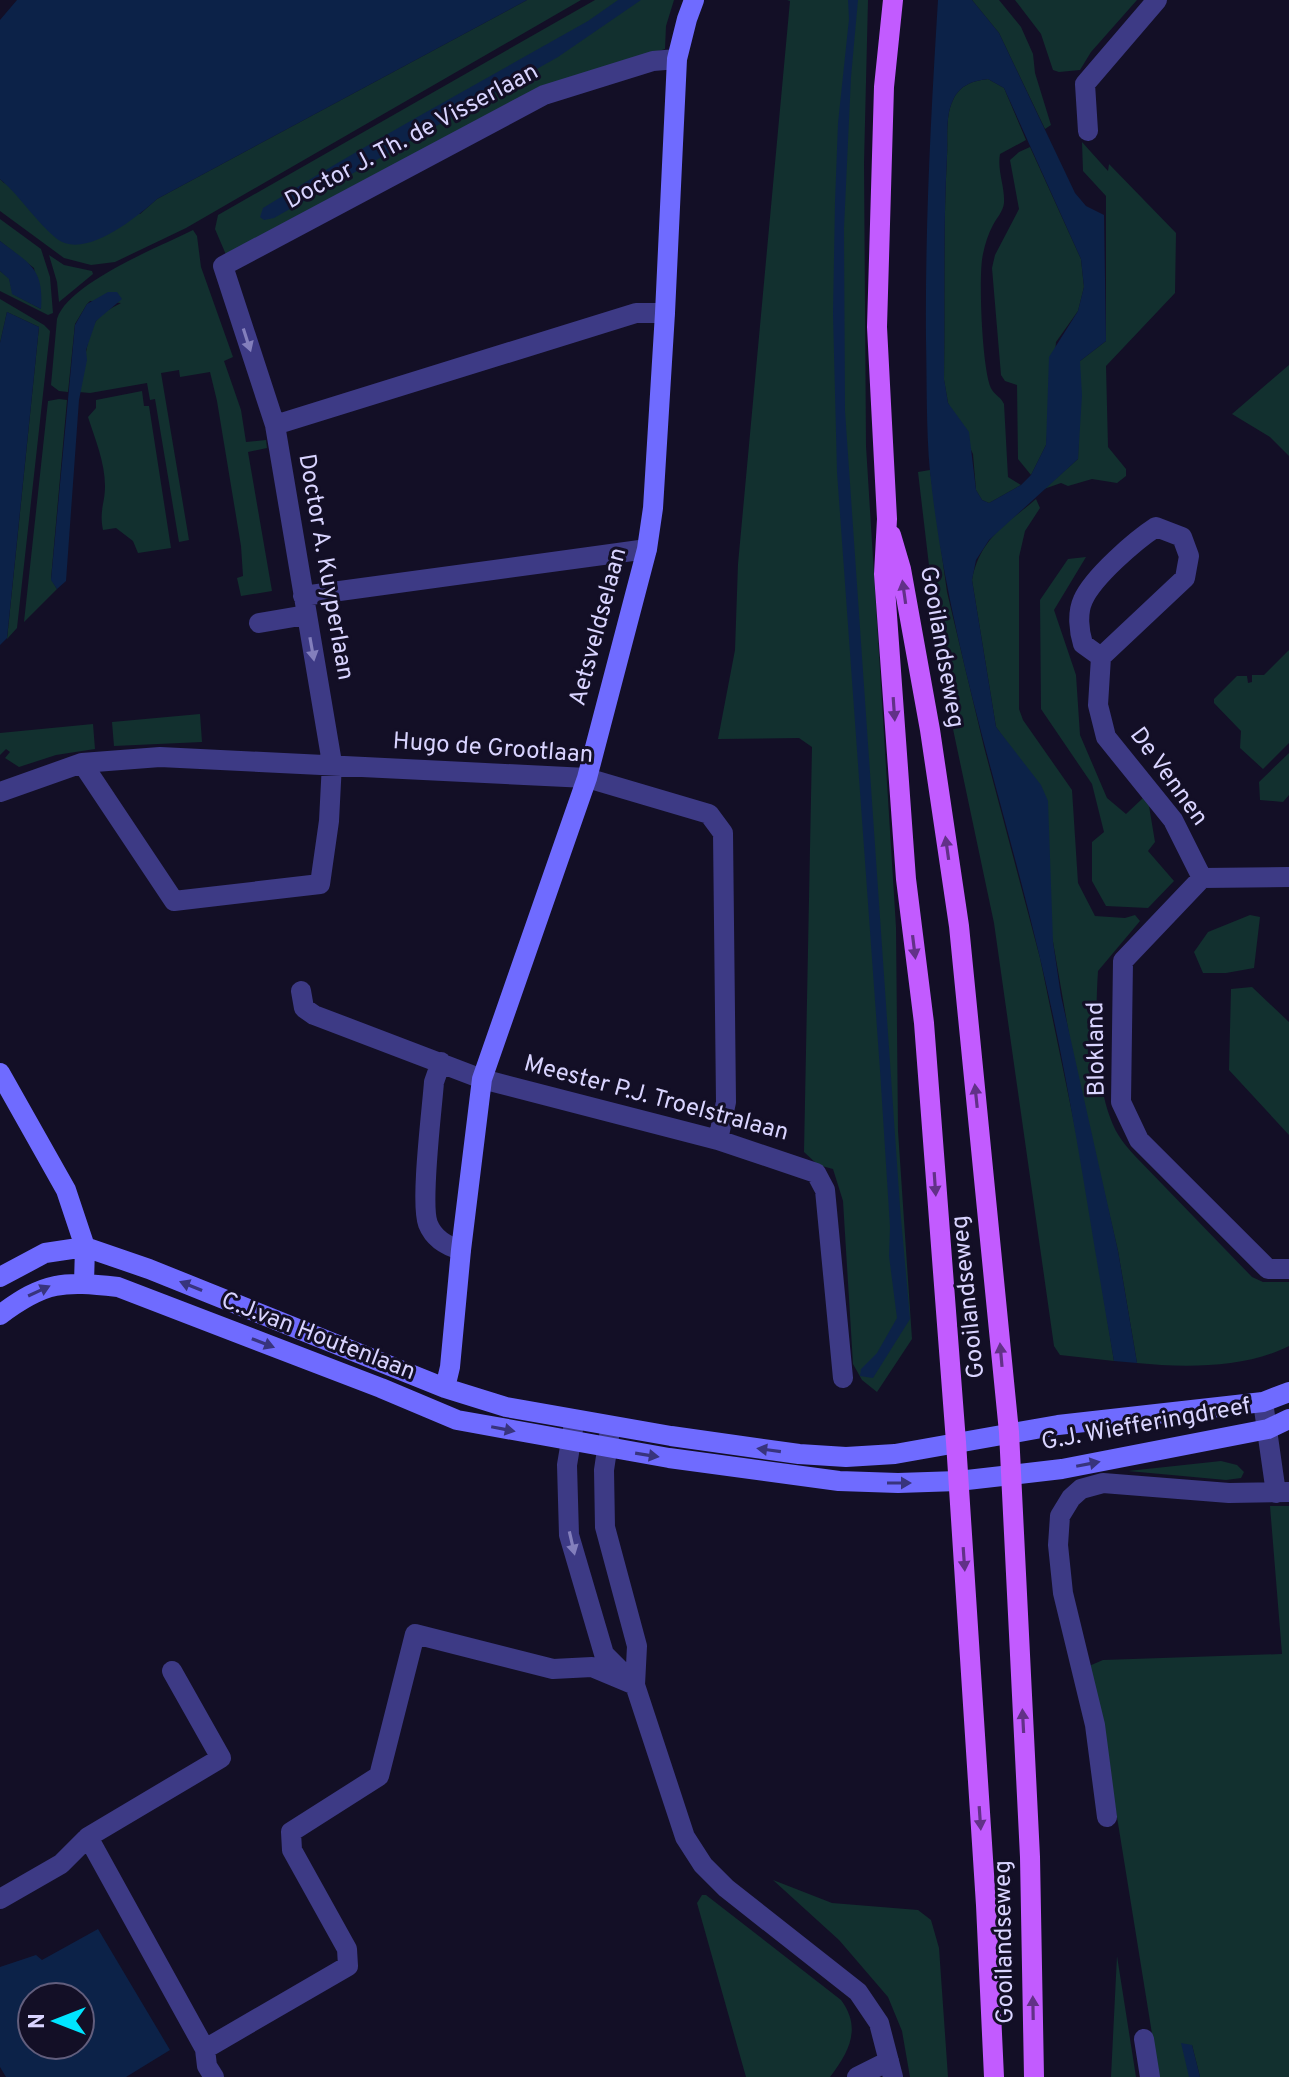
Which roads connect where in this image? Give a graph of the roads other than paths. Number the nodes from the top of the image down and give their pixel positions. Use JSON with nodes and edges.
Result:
{"nodes":[{"id":1,"x":694,"y":0,"type":"edge"},
{"id":2,"x":893,"y":0,"type":"edge"},
{"id":3,"x":1157,"y":0,"type":"edge"},
{"id":4,"x":677,"y":59,"type":"junction"},
{"id":5,"x":1088,"y":131,"type":"dead end"},
{"id":6,"x":223,"y":266,"type":"joint"},
{"id":7,"x":665,"y":313,"type":"junction"},
{"id":8,"x":275,"y":425,"type":"junction"},
{"id":9,"x":887,"y":519,"type":"junction"},
{"id":10,"x":647,"y":549,"type":"junction"},
{"id":11,"x":305,"y":606,"type":"junction"},
{"id":12,"x":259,"y":623,"type":"dead end"},
{"id":13,"x":1101,"y":657,"type":"junction"},
{"id":14,"x":82,"y":763,"type":"junction"},
{"id":15,"x":332,"y":763,"type":"junction"},
{"id":16,"x":587,"y":778,"type":"junction"},
{"id":17,"x":0,"y":792,"type":"edge"},
{"id":18,"x":1289,"y":877,"type":"edge"},
{"id":19,"x":1202,"y":878,"type":"junction"},
{"id":20,"x":301,"y":991,"type":"dead end"},
{"id":21,"x":441,"y":1062,"type":"junction"},
{"id":22,"x":0,"y":1073,"type":"edge"},
{"id":23,"x":482,"y":1079,"type":"junction"},
{"id":24,"x":718,"y":1140,"type":"junction"},
{"id":25,"x":85,"y":1247,"type":"junction"},
{"id":26,"x":461,"y":1250,"type":"junction"},
{"id":27,"x":1289,"y":1269,"type":"edge"},
{"id":28,"x":0,"y":1277,"type":"edge"},
{"id":29,"x":84,"y":1283,"type":"junction"},
{"id":30,"x":0,"y":1315,"type":"edge"},
{"id":31,"x":843,"y":1378,"type":"dead end"},
{"id":32,"x":445,"y":1388,"type":"junction"},
{"id":33,"x":1289,"y":1392,"type":"edge"},
{"id":34,"x":1263,"y":1402,"type":"junction"},
{"id":35,"x":575,"y":1418,"type":"junction"},
{"id":36,"x":1289,"y":1419,"type":"edge"},
{"id":37,"x":611,"y":1425,"type":"junction"},
{"id":38,"x":1268,"y":1429,"type":"junction"},
{"id":39,"x":1009,"y":1432,"type":"junction"},
{"id":40,"x":570,"y":1441,"type":"junction"},
{"id":41,"x":956,"y":1442,"type":"junction"},
{"id":42,"x":608,"y":1448,"type":"junction"},
{"id":43,"x":1011,"y":1475,"type":"junction"},
{"id":44,"x":958,"y":1481,"type":"junction"},
{"id":45,"x":1282,"y":1492,"type":"edge"},
{"id":46,"x":172,"y":1671,"type":"dead end"},
{"id":47,"x":635,"y":1685,"type":"junction"},
{"id":48,"x":1107,"y":1817,"type":"dead end"},
{"id":49,"x":88,"y":1837,"type":"junction"},
{"id":50,"x":0,"y":1899,"type":"edge"},
{"id":51,"x":1144,"y":2039,"type":"dead end"},
{"id":52,"x":205,"y":2049,"type":"junction"},
{"id":53,"x":891,"y":2069,"type":"edge"},
{"id":54,"x":214,"y":2077,"type":"edge"},
{"id":55,"x":857,"y":2077,"type":"edge"},
{"id":56,"x":994,"y":2077,"type":"edge"},
{"id":57,"x":1034,"y":2077,"type":"edge"},
{"id":58,"x":1150,"y":2077,"type":"edge"}],
"edges":[{"from":1,"to":4,"type":"street","name":"Aetsveldselaan"},
{"from":2,"to":9,"type":"main road","name":"Gooilandseweg"},
{"from":3,"to":5,"type":"street"},
{"from":4,"to":6,"type":"street","name":"Doctor J. Th. de Visserlaan"},
{"from":4,"to":7,"type":"street","name":"Aetsveldselaan"},
{"from":6,"to":8,"type":"street","name":"Doctor A. Kuyperlaan","one_way":true},
{"from":7,"to":8,"type":"street"},
{"from":7,"to":10,"type":"street","name":"Aetsveldselaan"},
{"from":8,"to":11,"type":"street","name":"Doctor A. Kuyperlaan"},
{"from":39,"to":9,"type":"main road","name":"Gooilandseweg","one_way":true},
{"from":9,"to":41,"type":"main road","name":"Gooilandseweg","one_way":true},
{"from":10,"to":11,"type":"street"},
{"from":10,"to":16,"type":"street","name":"Aetsveldselaan"},
{"from":11,"to":12,"type":"street"},
{"from":11,"to":15,"type":"street","name":"Doctor A. Kuyperlaan","one_way":true},
{"from":13,"to":13,"type":"street"},
{"from":13,"to":19,"type":"street","name":"De Vennen"},
{"from":14,"to":15,"type":"street","name":"Hugo de Grootlaan"},
{"from":14,"to":15,"type":"street","name":"Doctor A. Kuyperlaan"},
{"from":14,"to":17,"type":"street","name":"Hugo de Grootlaan"},
{"from":15,"to":16,"type":"street","name":"Hugo de Grootlaan"},
{"from":16,"to":23,"type":"street","name":"Aetsveldselaan"},
{"from":16,"to":24,"type":"street","name":"Hugo de Grootlaan"},
{"from":18,"to":19,"type":"street"},
{"from":19,"to":27,"type":"street","name":"Blokland"},
{"from":20,"to":21,"type":"street","name":"Meester P.J. Troelstralaan"},
{"from":21,"to":23,"type":"street","name":"Meester P.J. Troelstralaan"},
{"from":21,"to":26,"type":"street"},
{"from":22,"to":25,"type":"street"},
{"from":23,"to":24,"type":"street","name":"Meester P.J. Troelstralaan"},
{"from":23,"to":26,"type":"street","name":"Aetsveldselaan"},
{"from":24,"to":31,"type":"street","name":"Meester P.J. Troelstralaan"},
{"from":25,"to":28,"type":"street"},
{"from":25,"to":29,"type":"street"},
{"from":32,"to":25,"type":"street","name":"C.J.van Houtenlaan","one_way":true},
{"from":26,"to":32,"type":"street","name":"Aetsveldselaan"},
{"from":30,"to":29,"type":"street","name":"C.J.van Houtenlaan","one_way":true},
{"from":29,"to":40,"type":"street","name":"C.J.van Houtenlaan","one_way":true},
{"from":32,"to":35,"type":"street","name":"C.J.van Houtenlaan"},
{"from":33,"to":34,"type":"street","name":"G.J. Wiefferingdreef"},
{"from":34,"to":38,"type":"street"},
{"from":34,"to":39,"type":"street","name":"G.J. Wiefferingdreef"},
{"from":35,"to":37,"type":"street","name":"C.J.van Houtenlaan"},
{"from":35,"to":40,"type":"street"},
{"from":36,"to":38,"type":"street","name":"G.J. Wiefferingdreef"},
{"from":41,"to":37,"type":"street","name":"C.J.van Houtenlaan","one_way":true},
{"from":37,"to":42,"type":"street"},
{"from":43,"to":38,"type":"street","name":"G.J. Wiefferingdreef","one_way":true},
{"from":38,"to":45,"type":"street"},
{"from":39,"to":41,"type":"street","name":"G.J. Wiefferingdreef"},
{"from":39,"to":43,"type":"main road","name":"Gooilandseweg"},
{"from":40,"to":42,"type":"street","name":"C.J.van Houtenlaan"},
{"from":40,"to":47,"type":"street","one_way":true},
{"from":41,"to":44,"type":"main road","name":"Gooilandseweg"},
{"from":42,"to":44,"type":"street","name":"C.J.van Houtenlaan","one_way":true},
{"from":42,"to":47,"type":"street"},
{"from":43,"to":44,"type":"street","name":"G.J. Wiefferingdreef"},
{"from":57,"to":43,"type":"main road","name":"Gooilandseweg","one_way":true},
{"from":44,"to":56,"type":"main road","name":"Gooilandseweg","one_way":true},
{"from":45,"to":48,"type":"street"},
{"from":46,"to":49,"type":"street"},
{"from":47,"to":52,"type":"street"},
{"from":47,"to":53,"type":"street"},
{"from":49,"to":50,"type":"street"},
{"from":49,"to":52,"type":"street"},
{"from":51,"to":58,"type":"street"},
{"from":52,"to":54,"type":"street"},
{"from":53,"to":55,"type":"street"}]}
